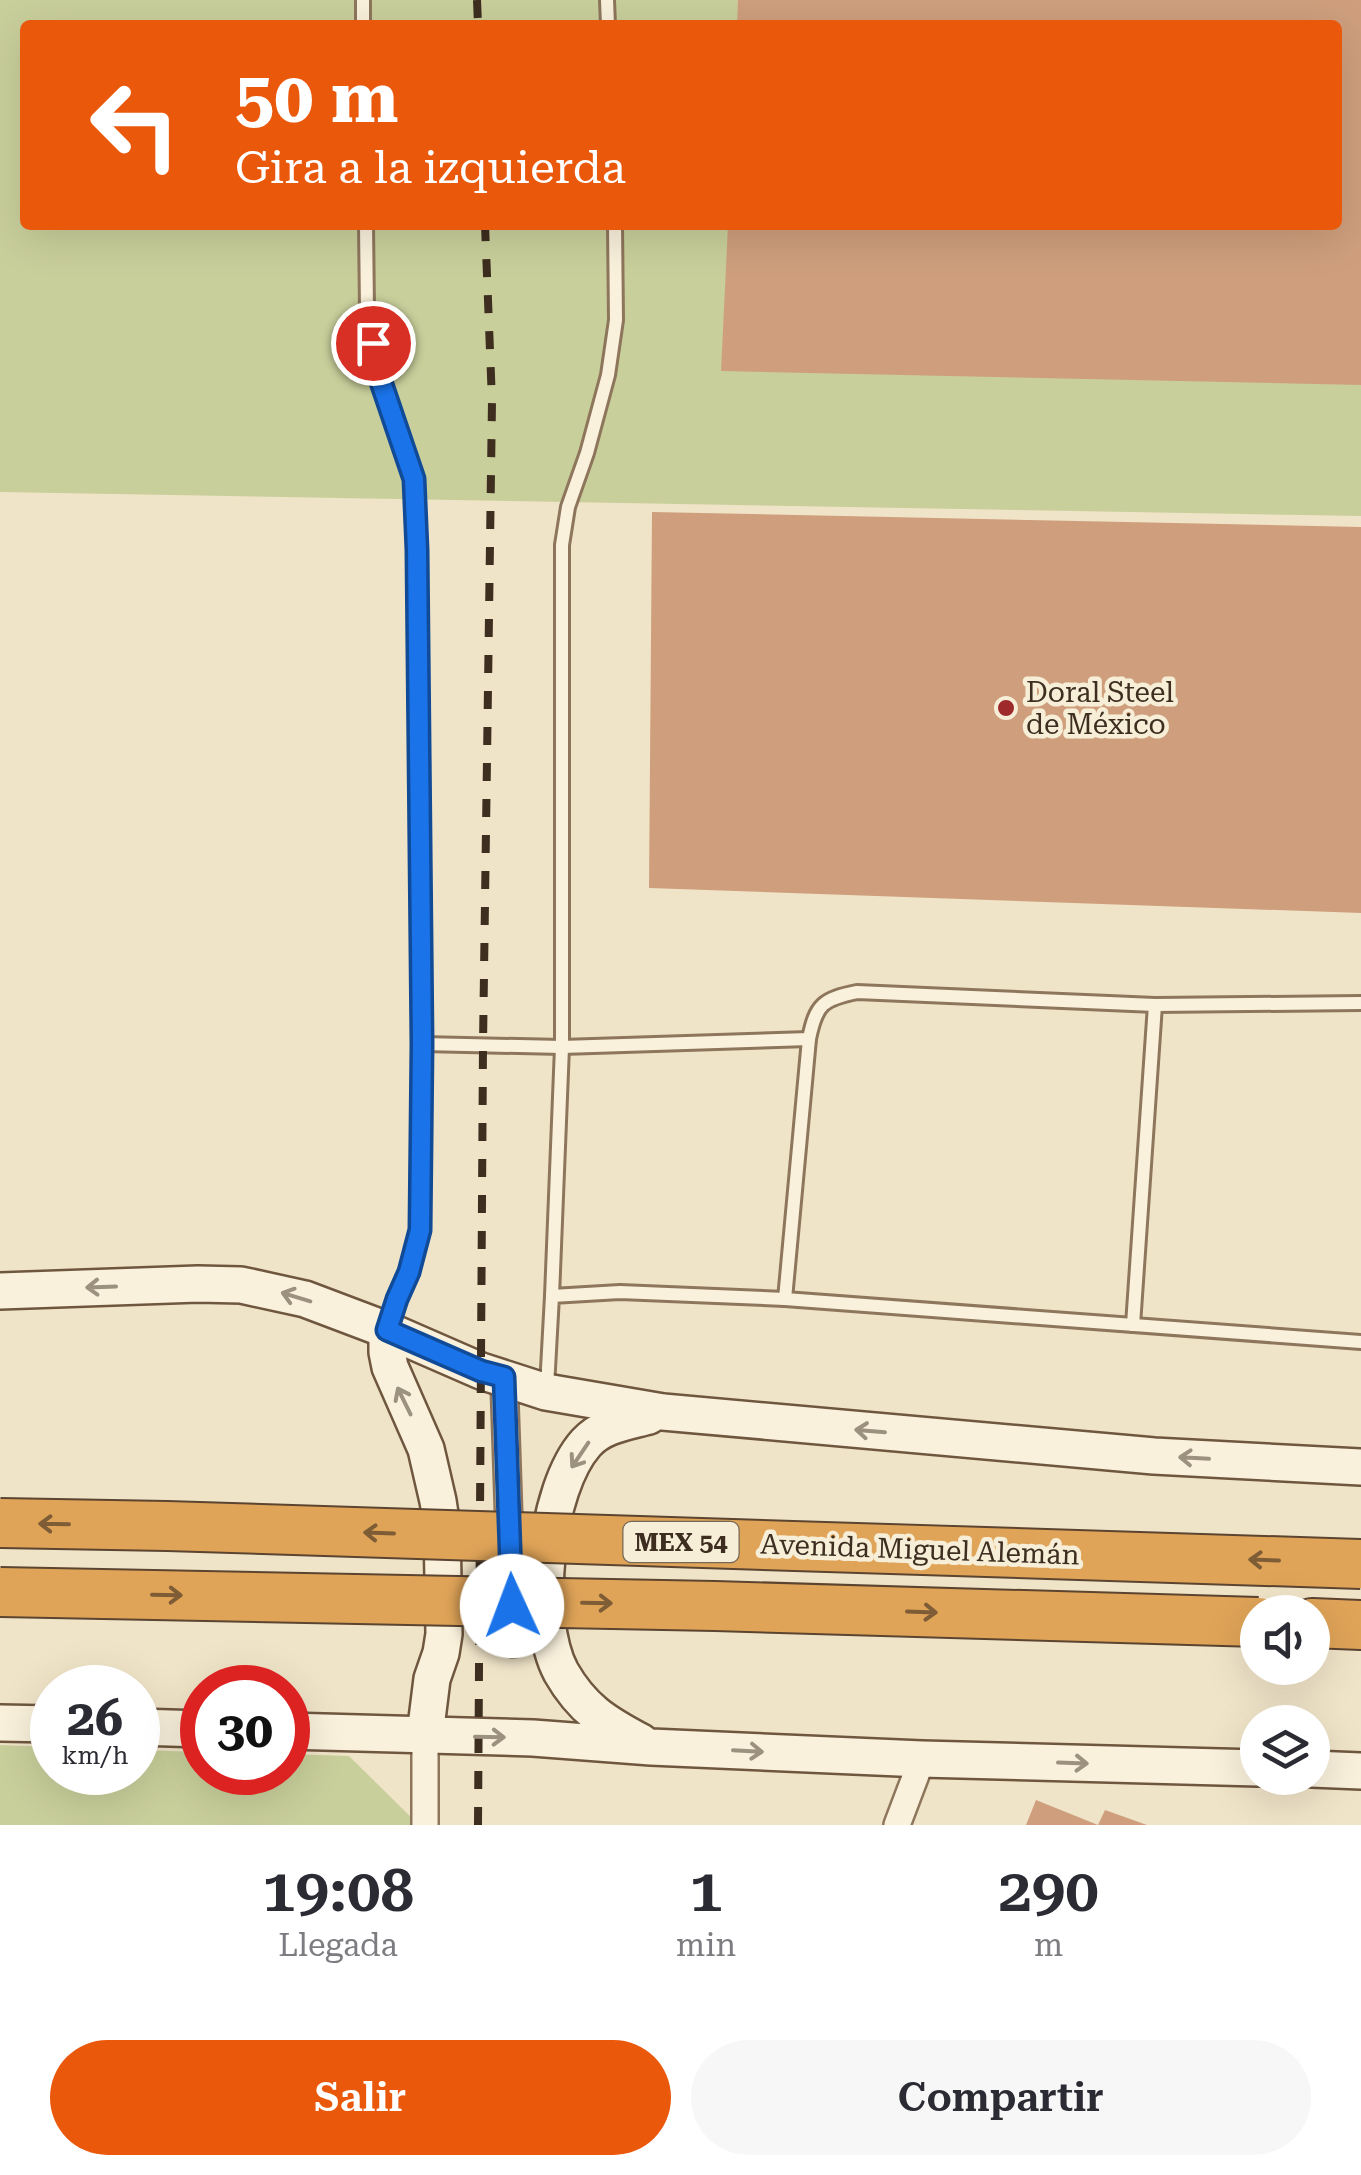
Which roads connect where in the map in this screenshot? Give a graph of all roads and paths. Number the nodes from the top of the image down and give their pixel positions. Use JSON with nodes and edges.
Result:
{"nodes":[{"id":1,"x":366,"y":230,"type":"edge"},
{"id":2,"x":615,"y":230,"type":"edge"},
{"id":3,"x":1361,"y":1003,"type":"edge"},
{"id":4,"x":1155,"y":1004,"type":"junction"},
{"id":5,"x":809,"y":1039,"type":"junction"},
{"id":6,"x":422,"y":1044,"type":"junction"},
{"id":7,"x":562,"y":1047,"type":"junction"},
{"id":8,"x":0,"y":1291,"type":"edge"},
{"id":9,"x":552,"y":1296,"type":"junction"},
{"id":10,"x":785,"y":1299,"type":"junction"},
{"id":11,"x":1133,"y":1325,"type":"junction"},
{"id":12,"x":387,"y":1330,"type":"junction"},
{"id":13,"x":1361,"y":1342,"type":"edge"},
{"id":14,"x":504,"y":1377,"type":"junction"},
{"id":15,"x":546,"y":1392,"type":"junction"},
{"id":16,"x":663,"y":1412,"type":"junction"},
{"id":17,"x":1361,"y":1467,"type":"edge"},
{"id":18,"x":0,"y":1524,"type":"edge"},
{"id":19,"x":1361,"y":1564,"type":"edge"},
{"id":20,"x":0,"y":1592,"type":"edge"},
{"id":21,"x":1240,"y":1621,"type":"edge"},
{"id":22,"x":1330,"y":1624,"type":"edge"},
{"id":23,"x":1361,"y":1625,"type":"edge"},
{"id":24,"x":514,"y":1644,"type":"dead end"},
{"id":25,"x":0,"y":1723,"type":"edge"},
{"id":26,"x":30,"y":1724,"type":"edge"},
{"id":27,"x":310,"y":1732,"type":"edge"},
{"id":28,"x":426,"y":1735,"type":"junction"},
{"id":29,"x":651,"y":1747,"type":"junction"},
{"id":30,"x":922,"y":1758,"type":"junction"},
{"id":31,"x":1240,"y":1767,"type":"edge"},
{"id":32,"x":1330,"y":1769,"type":"edge"},
{"id":33,"x":1361,"y":1770,"type":"edge"},
{"id":34,"x":425,"y":1825,"type":"edge"},
{"id":35,"x":897,"y":1825,"type":"edge"}],
"edges":[{"from":1,"to":6,"type":"lane"},
{"from":2,"to":7,"type":"lane"},
{"from":3,"to":4,"type":"lane"},
{"from":4,"to":5,"type":"lane"},
{"from":4,"to":11,"type":"lane"},
{"from":5,"to":7,"type":"lane"},
{"from":5,"to":10,"type":"lane"},
{"from":6,"to":7,"type":"lane"},
{"from":6,"to":12,"type":"lane"},
{"from":7,"to":9,"type":"lane"},
{"from":12,"to":8,"type":"street","one_way":true},
{"from":9,"to":10,"type":"lane"},
{"from":9,"to":15,"type":"lane"},
{"from":10,"to":11,"type":"lane"},
{"from":11,"to":13,"type":"lane"},
{"from":12,"to":14,"type":"street"},
{"from":28,"to":12,"type":"street","one_way":true},
{"from":14,"to":15,"type":"street"},
{"from":14,"to":24,"type":"street"},
{"from":15,"to":16,"type":"street"},
{"from":17,"to":16,"type":"street","one_way":true},
{"from":16,"to":29,"type":"street","one_way":true},
{"from":19,"to":18,"type":"highway","name":"Avenida Miguel Alemán","number":"MEX 54","one_way":true,"bridge":true},
{"from":20,"to":21,"type":"highway","one_way":true,"bridge":true},
{"from":22,"to":23,"type":"highway"},
{"from":25,"to":26,"type":"street"},
{"from":27,"to":28,"type":"street"},
{"from":28,"to":29,"type":"street","one_way":true},
{"from":28,"to":34,"type":"street"},
{"from":29,"to":30,"type":"street","one_way":true},
{"from":30,"to":31,"type":"street","one_way":true},
{"from":30,"to":35,"type":"street"},
{"from":32,"to":33,"type":"street"}]}
